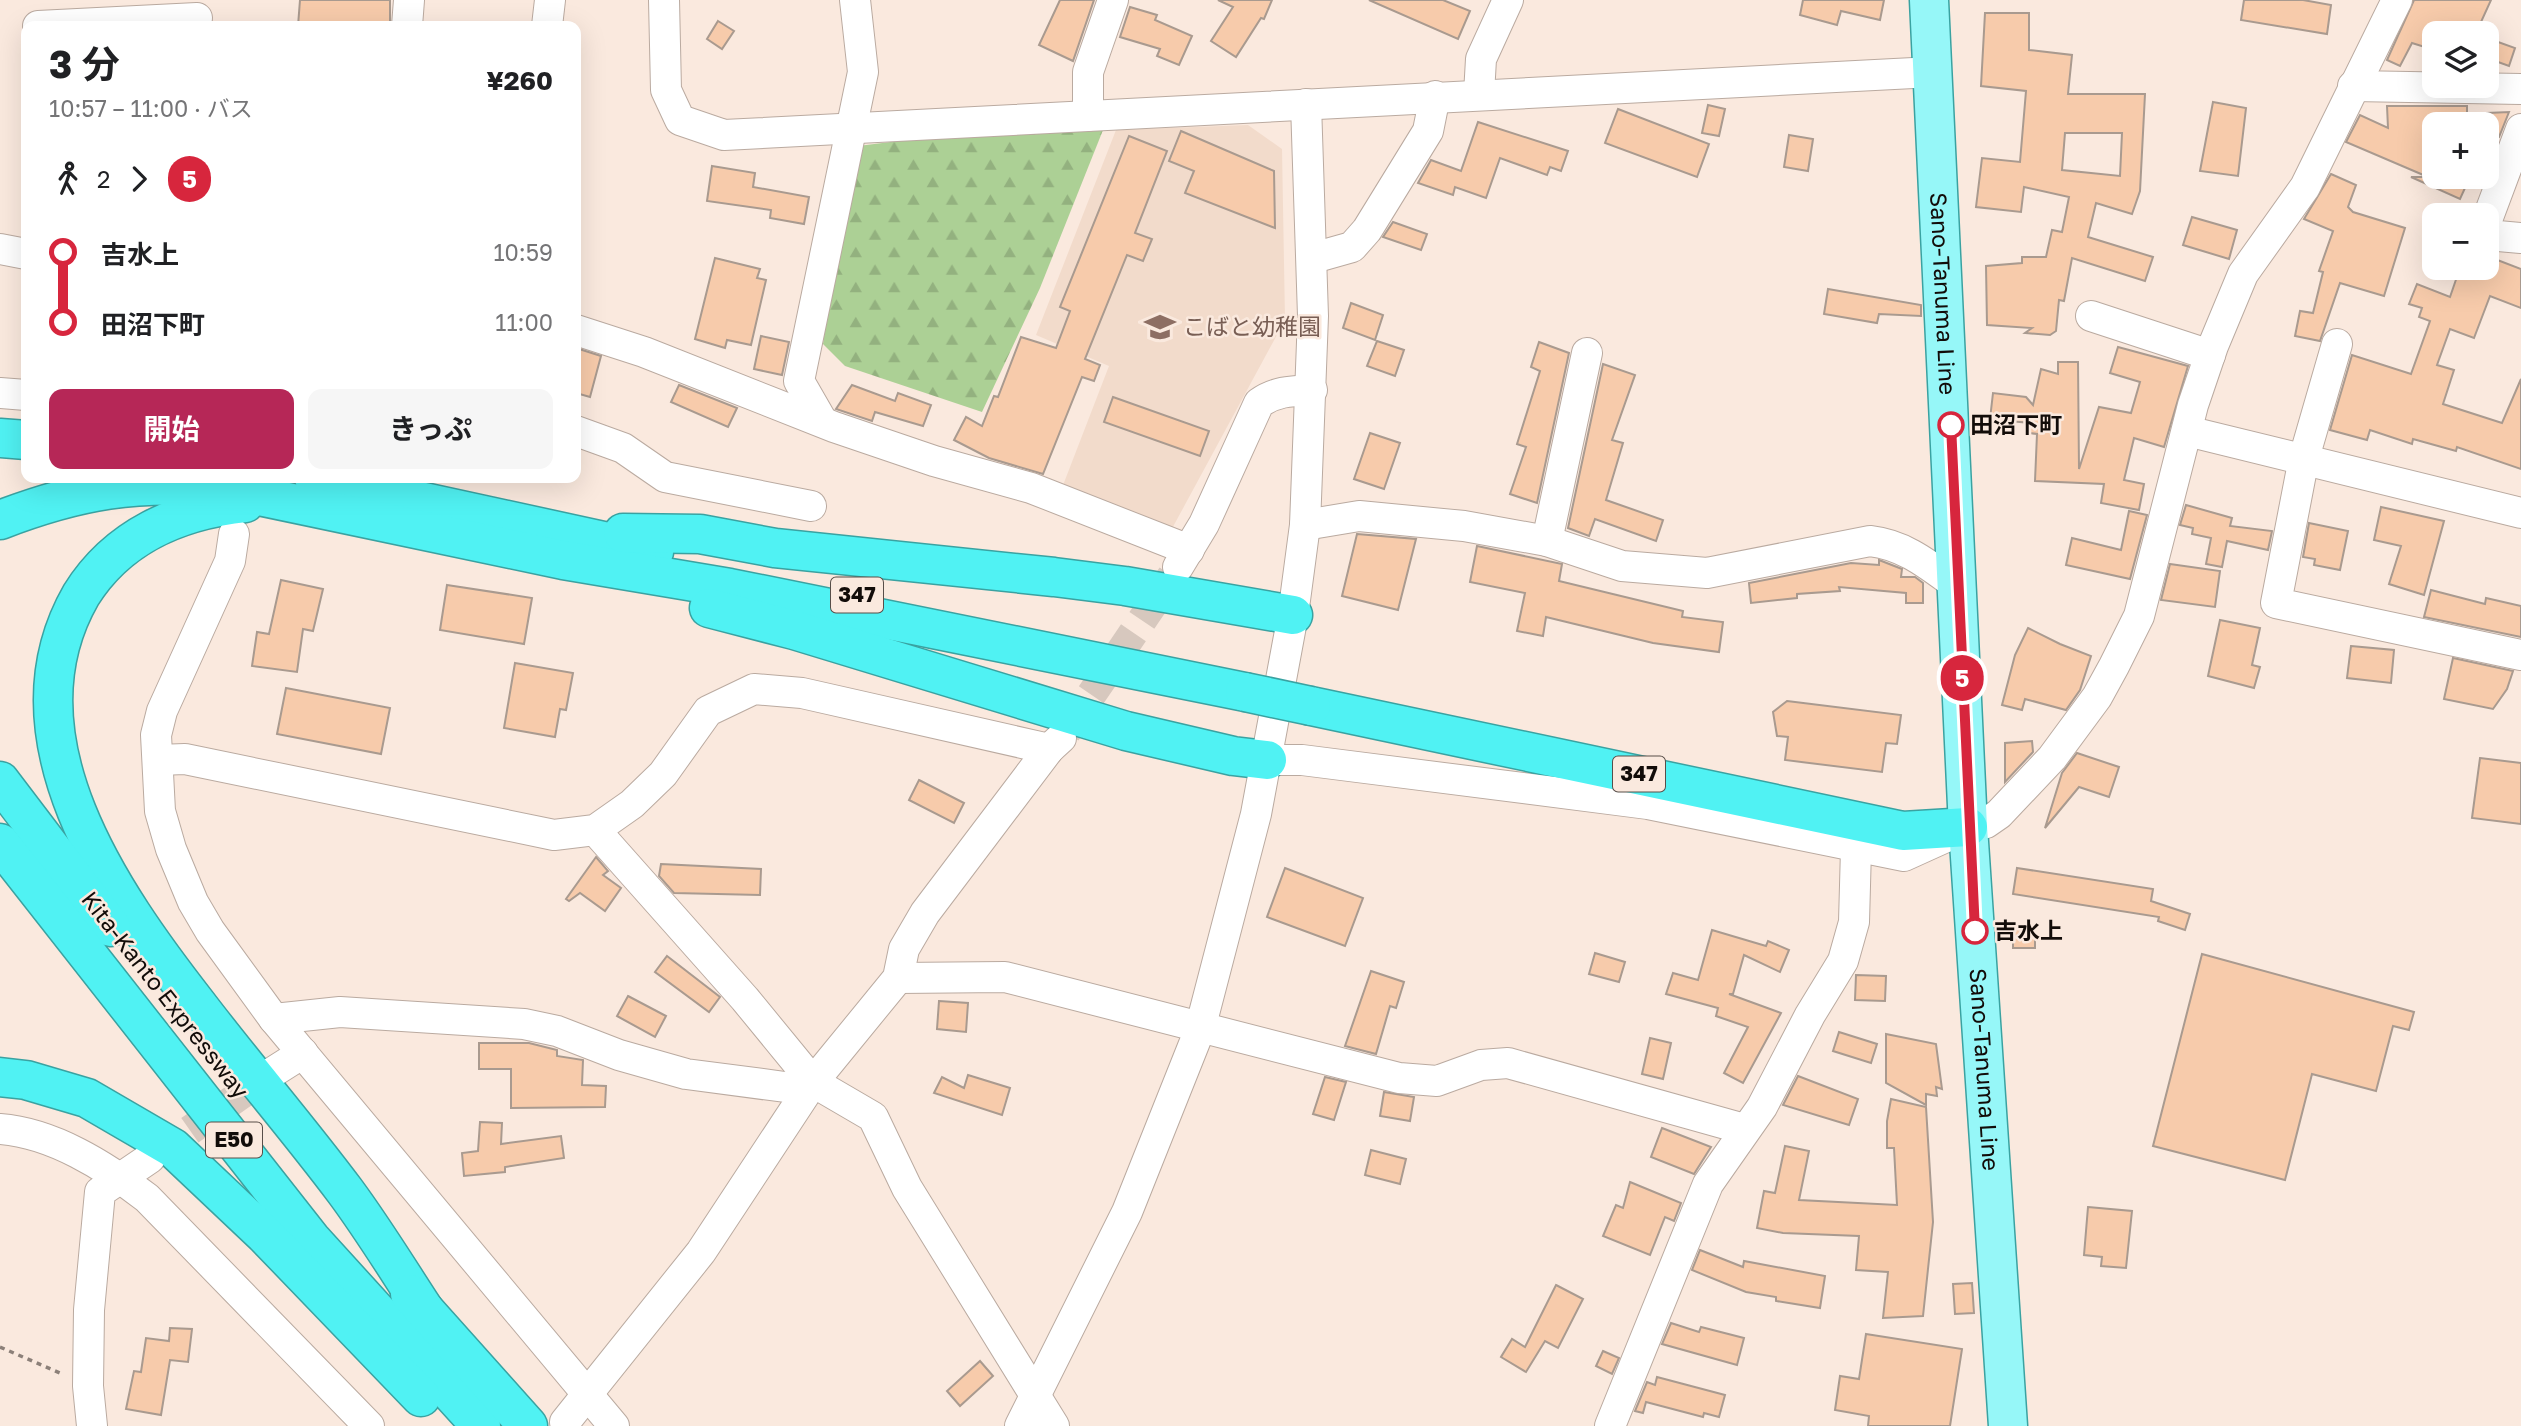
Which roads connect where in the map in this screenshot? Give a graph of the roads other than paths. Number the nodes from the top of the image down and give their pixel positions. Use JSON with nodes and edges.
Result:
{"nodes":[{"id":1,"x":31,"y":0,"type":"edge"},
{"id":2,"x":409,"y":0,"type":"edge"},
{"id":3,"x":550,"y":0,"type":"edge"},
{"id":4,"x":664,"y":0,"type":"edge"},
{"id":5,"x":855,"y":0,"type":"edge"},
{"id":6,"x":1114,"y":0,"type":"edge"},
{"id":7,"x":1508,"y":0,"type":"edge"},
{"id":8,"x":1929,"y":0,"type":"edge"},
{"id":9,"x":2397,"y":0,"type":"edge"},
{"id":10,"x":197,"y":18,"type":"dead end"},
{"id":11,"x":37,"y":21,"type":"edge"},
{"id":12,"x":137,"y":21,"type":"edge"},
{"id":13,"x":407,"y":21,"type":"edge"},
{"id":14,"x":548,"y":21,"type":"edge"},
{"id":15,"x":1933,"y":72,"type":"junction"},
{"id":16,"x":2353,"y":86,"type":"junction"},
{"id":17,"x":2521,"y":89,"type":"edge"},
{"id":18,"x":1479,"y":94,"type":"junction"},
{"id":19,"x":1435,"y":96,"type":"junction"},
{"id":20,"x":1306,"y":104,"type":"junction"},
{"id":21,"x":1087,"y":116,"type":"junction"},
{"id":22,"x":2521,"y":129,"type":"edge"},
{"id":23,"x":850,"y":130,"type":"junction"},
{"id":24,"x":2493,"y":203,"type":"edge"},
{"id":25,"x":2499,"y":236,"type":"edge"},
{"id":26,"x":2521,"y":238,"type":"edge"},
{"id":27,"x":0,"y":249,"type":"edge"},
{"id":28,"x":21,"y":253,"type":"edge"},
{"id":29,"x":1313,"y":258,"type":"junction"},
{"id":30,"x":2091,"y":316,"type":"dead end"},
{"id":31,"x":581,"y":332,"type":"edge"},
{"id":32,"x":2337,"y":344,"type":"dead end"},
{"id":33,"x":1587,"y":353,"type":"dead end"},
{"id":34,"x":2210,"y":355,"type":"junction"},
{"id":35,"x":1312,"y":390,"type":"junction"},
{"id":36,"x":0,"y":393,"type":"edge"},
{"id":37,"x":21,"y":395,"type":"edge"},
{"id":38,"x":822,"y":421,"type":"junction"},
{"id":39,"x":2187,"y":431,"type":"junction"},
{"id":40,"x":581,"y":433,"type":"edge"},
{"id":41,"x":0,"y":438,"type":"edge"},
{"id":42,"x":21,"y":440,"type":"edge"},
{"id":43,"x":2304,"y":458,"type":"junction"},
{"id":44,"x":44,"y":483,"type":"edge"},
{"id":45,"x":305,"y":490,"type":"edge"},
{"id":46,"x":0,"y":499,"type":"edge"},
{"id":47,"x":811,"y":506,"type":"dead end"},
{"id":48,"x":2521,"y":513,"type":"edge"},
{"id":49,"x":0,"y":520,"type":"edge"},
{"id":50,"x":1305,"y":525,"type":"junction"},
{"id":51,"x":234,"y":534,"type":"dead end"},
{"id":52,"x":1547,"y":541,"type":"junction"},
{"id":53,"x":566,"y":546,"type":"junction"},
{"id":54,"x":1959,"y":587,"type":"junction"},
{"id":55,"x":1293,"y":615,"type":"junction"},
{"id":56,"x":2521,"y":655,"type":"edge"},
{"id":57,"x":158,"y":760,"type":"junction"},
{"id":58,"x":1266,"y":760,"type":"junction"},
{"id":59,"x":0,"y":781,"type":"edge"},
{"id":60,"x":1968,"y":827,"type":"junction"},
{"id":61,"x":595,"y":830,"type":"junction"},
{"id":62,"x":0,"y":843,"type":"edge"},
{"id":63,"x":1856,"y":849,"type":"junction"},
{"id":64,"x":898,"y":978,"type":"junction"},
{"id":65,"x":274,"y":1019,"type":"junction"},
{"id":66,"x":1200,"y":1029,"type":"junction"},
{"id":67,"x":303,"y":1053,"type":"junction"},
{"id":68,"x":274,"y":1072,"type":"tunnel mouth"},
{"id":69,"x":0,"y":1077,"type":"edge"},
{"id":70,"x":813,"y":1082,"type":"junction"},
{"id":71,"x":0,"y":1129,"type":"edge"},
{"id":72,"x":1744,"y":1129,"type":"junction"},
{"id":73,"x":150,"y":1158,"type":"tunnel mouth"},
{"id":74,"x":121,"y":1178,"type":"junction"},
{"id":75,"x":427,"y":1314,"type":"junction"},
{"id":76,"x":586,"y":1395,"type":"junction"},
{"id":77,"x":1035,"y":1395,"type":"junction"},
{"id":78,"x":546,"y":1424,"type":"edge"},
{"id":79,"x":92,"y":1426,"type":"edge"},
{"id":80,"x":369,"y":1426,"type":"edge"},
{"id":81,"x":449,"y":1426,"type":"edge"},
{"id":82,"x":481,"y":1426,"type":"edge"},
{"id":83,"x":614,"y":1426,"type":"edge"},
{"id":84,"x":1020,"y":1426,"type":"edge"},
{"id":85,"x":1054,"y":1426,"type":"edge"},
{"id":86,"x":1610,"y":1426,"type":"edge"},
{"id":87,"x":2008,"y":1426,"type":"edge"}],
"edges":[{"from":1,"to":11,"type":"street"},
{"from":2,"to":13,"type":"street"},
{"from":3,"to":14,"type":"street"},
{"from":4,"to":23,"type":"street"},
{"from":5,"to":23,"type":"street"},
{"from":6,"to":21,"type":"street"},
{"from":7,"to":18,"type":"street"},
{"from":8,"to":15,"type":"main road","name":"Sano-Tanuma Line"},
{"from":9,"to":16,"type":"street"},
{"from":10,"to":12,"type":"street"},
{"from":15,"to":18,"type":"street"},
{"from":15,"to":54,"type":"main road","name":"Sano-Tanuma Line"},
{"from":16,"to":17,"type":"street"},
{"from":16,"to":34,"type":"street"},
{"from":18,"to":19,"type":"street"},
{"from":19,"to":20,"type":"street"},
{"from":19,"to":29,"type":"street"},
{"from":20,"to":21,"type":"street"},
{"from":20,"to":29,"type":"street"},
{"from":21,"to":23,"type":"street"},
{"from":22,"to":24,"type":"street"},
{"from":23,"to":38,"type":"street"},
{"from":25,"to":26,"type":"street"},
{"from":27,"to":28,"type":"street"},
{"from":29,"to":35,"type":"street"},
{"from":30,"to":34,"type":"street"},
{"from":31,"to":38,"type":"street"},
{"from":32,"to":43,"type":"street"},
{"from":33,"to":52,"type":"street"},
{"from":34,"to":39,"type":"street"},
{"from":35,"to":38,"type":"street"},
{"from":35,"to":50,"type":"street"},
{"from":36,"to":37,"type":"street"},
{"from":39,"to":43,"type":"street"},
{"from":39,"to":60,"type":"street"},
{"from":40,"to":47,"type":"street"},
{"from":41,"to":42,"type":"highway"},
{"from":43,"to":48,"type":"street"},
{"from":43,"to":56,"type":"street"},
{"from":44,"to":46,"type":"highway"},
{"from":45,"to":49,"type":"highway"},
{"from":45,"to":53,"type":"highway","number":"347"},
{"from":45,"to":75,"type":"highway"},
{"from":50,"to":52,"type":"street"},
{"from":50,"to":55,"type":"street"},
{"from":51,"to":57,"type":"street"},
{"from":52,"to":54,"type":"street"},
{"from":53,"to":55,"type":"highway"},
{"from":53,"to":58,"type":"highway"},
{"from":53,"to":60,"type":"highway","number":"347"},
{"from":54,"to":60,"type":"main road","name":"Sano-Tanuma Line"},
{"from":55,"to":58,"type":"street"},
{"from":57,"to":61,"type":"street"},
{"from":57,"to":65,"type":"street"},
{"from":58,"to":63,"type":"street"},
{"from":58,"to":66,"type":"street"},
{"from":59,"to":75,"type":"highway","name":"Kita-Kanto Expressway","number":"E50"},
{"from":60,"to":63,"type":"street"},
{"from":60,"to":87,"type":"main road","name":"Sano-Tanuma Line"},
{"from":61,"to":64,"type":"street"},
{"from":61,"to":70,"type":"street"},
{"from":62,"to":82,"type":"highway","name":"Kita-Kanto Expressway","number":"E50"},
{"from":63,"to":72,"type":"street"},
{"from":64,"to":66,"type":"street"},
{"from":64,"to":70,"type":"street"},
{"from":65,"to":67,"type":"street"},
{"from":65,"to":70,"type":"street"},
{"from":66,"to":72,"type":"street"},
{"from":66,"to":77,"type":"street"},
{"from":67,"to":68,"type":"street"},
{"from":67,"to":76,"type":"street"},
{"from":69,"to":81,"type":"highway"},
{"from":70,"to":76,"type":"street"},
{"from":70,"to":77,"type":"street"},
{"from":71,"to":74,"type":"street"},
{"from":72,"to":86,"type":"street"},
{"from":73,"to":74,"type":"street"},
{"from":74,"to":79,"type":"street"},
{"from":74,"to":80,"type":"street"},
{"from":75,"to":78,"type":"highway","name":"Kita-Kanto Expressway","number":"E50"},
{"from":76,"to":78,"type":"street"},
{"from":76,"to":83,"type":"street"},
{"from":77,"to":84,"type":"street"},
{"from":77,"to":85,"type":"street"}]}
